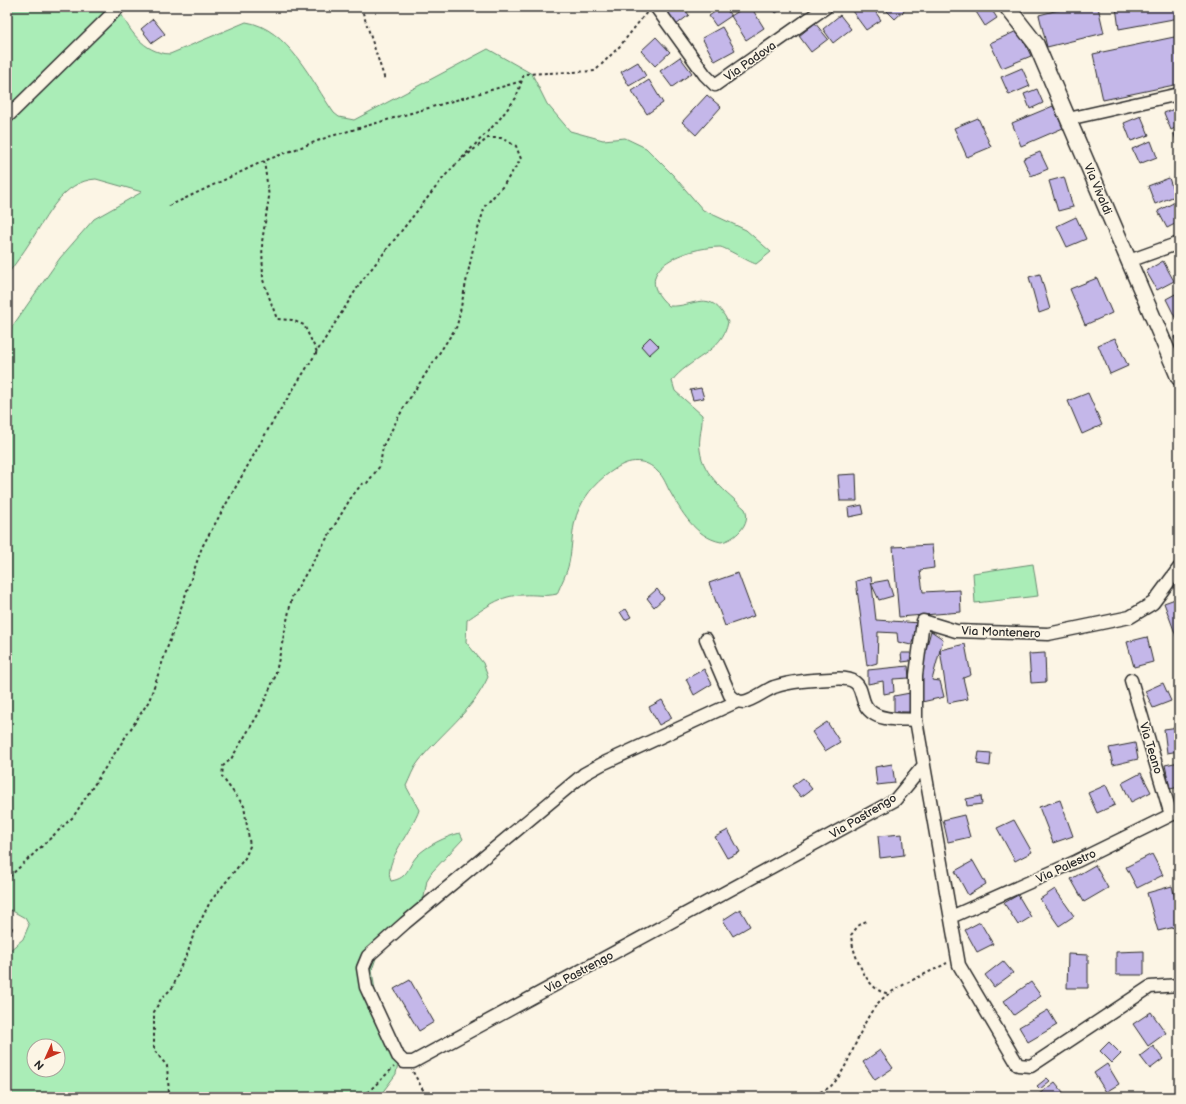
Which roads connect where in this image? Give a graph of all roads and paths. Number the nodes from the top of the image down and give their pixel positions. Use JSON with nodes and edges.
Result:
{"nodes":[{"id":1,"x":118,"y":7,"type":"edge"},
{"id":2,"x":361,"y":7,"type":"edge"},
{"id":3,"x":650,"y":7,"type":"edge"},
{"id":4,"x":656,"y":7,"type":"edge"},
{"id":5,"x":826,"y":7,"type":"edge"},
{"id":6,"x":1007,"y":7,"type":"edge"},
{"id":7,"x":385,"y":80,"type":"dead end"},
{"id":8,"x":522,"y":81,"type":"junction"},
{"id":9,"x":1179,"y":94,"type":"edge"},
{"id":10,"x":7,"y":117,"type":"edge"},
{"id":11,"x":1068,"y":119,"type":"junction"},
{"id":12,"x":264,"y":161,"type":"junction"},
{"id":13,"x":456,"y":164,"type":"junction"},
{"id":14,"x":169,"y":206,"type":"dead end"},
{"id":15,"x":1179,"y":243,"type":"edge"},
{"id":16,"x":1129,"y":261,"type":"junction"},
{"id":17,"x":317,"y":352,"type":"junction"},
{"id":18,"x":1179,"y":378,"type":"edge"},
{"id":19,"x":1179,"y":568,"type":"edge"},
{"id":20,"x":706,"y":639,"type":"dead end"},
{"id":21,"x":1131,"y":680,"type":"dead end"},
{"id":22,"x":738,"y":701,"type":"junction"},
{"id":23,"x":916,"y":720,"type":"junction"},
{"id":24,"x":924,"y":765,"type":"junction"},
{"id":25,"x":1175,"y":813,"type":"edge"},
{"id":26,"x":7,"y":882,"type":"edge"},
{"id":27,"x":951,"y":917,"type":"junction"},
{"id":28,"x":866,"y":921,"type":"dead end"},
{"id":29,"x":7,"y":924,"type":"edge"},
{"id":30,"x":7,"y":945,"type":"edge"},
{"id":31,"x":958,"y":961,"type":"junction"},
{"id":32,"x":1179,"y":985,"type":"edge"},
{"id":33,"x":890,"y":994,"type":"junction"},
{"id":34,"x":410,"y":1063,"type":"junction"},
{"id":35,"x":172,"y":1097,"type":"edge"},
{"id":36,"x":363,"y":1097,"type":"edge"},
{"id":37,"x":427,"y":1097,"type":"edge"},
{"id":38,"x":809,"y":1097,"type":"edge"}],
"edges":[{"from":1,"to":10,"type":"street"},
{"from":2,"to":7,"type":"path"},
{"from":3,"to":8,"type":"path"},
{"from":4,"to":5,"type":"street","name":"Via Padova"},
{"from":6,"to":11,"type":"street","name":"Via Vivaldi"},
{"from":8,"to":12,"type":"path"},
{"from":8,"to":13,"type":"path"},
{"from":9,"to":11,"type":"street"},
{"from":11,"to":16,"type":"street","name":"Via Vivaldi"},
{"from":12,"to":14,"type":"path"},
{"from":12,"to":17,"type":"path"},
{"from":13,"to":17,"type":"path"},
{"from":13,"to":35,"type":"path"},
{"from":15,"to":16,"type":"street"},
{"from":16,"to":18,"type":"street","name":"Via Vivaldi"},
{"from":17,"to":26,"type":"path"},
{"from":19,"to":23,"type":"street","name":"Via Montenero"},
{"from":20,"to":22,"type":"street"},
{"from":21,"to":25,"type":"street","name":"Via Teano"},
{"from":22,"to":23,"type":"street"},
{"from":22,"to":34,"type":"street"},
{"from":23,"to":24,"type":"street","name":"Via Montenero"},
{"from":24,"to":27,"type":"street"},
{"from":24,"to":34,"type":"street","name":"Via Pastrengo"},
{"from":25,"to":27,"type":"street","name":"Via Palestro"},
{"from":27,"to":31,"type":"street"},
{"from":28,"to":33,"type":"path"},
{"from":29,"to":30,"type":"path"},
{"from":31,"to":32,"type":"street"},
{"from":31,"to":33,"type":"path"},
{"from":33,"to":38,"type":"path"},
{"from":34,"to":36,"type":"path"},
{"from":34,"to":37,"type":"path"}]}
